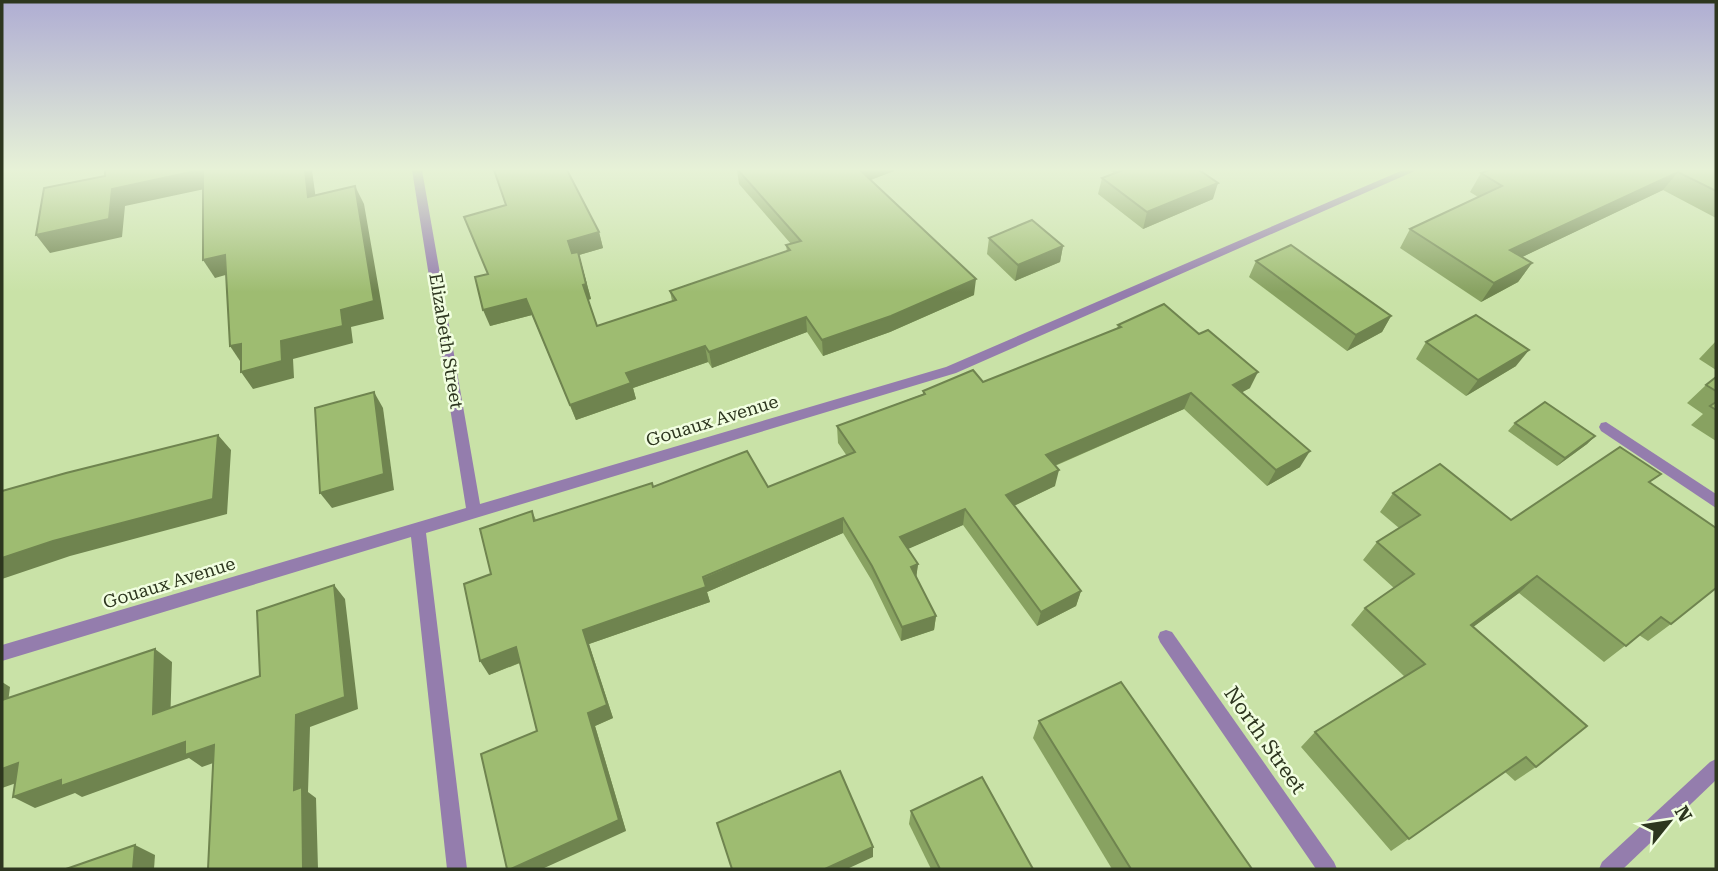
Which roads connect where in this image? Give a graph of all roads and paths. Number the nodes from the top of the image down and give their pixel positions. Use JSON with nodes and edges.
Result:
{"nodes":[{"id":1,"x":424,"y":211,"type":"edge"},
{"id":2,"x":1318,"y":211,"type":"edge"},
{"id":3,"x":1606,"y":427,"type":"dead end"},
{"id":4,"x":1716,"y":502,"type":"edge"},
{"id":5,"x":474,"y":512,"type":"junction"},
{"id":6,"x":418,"y":529,"type":"junction"},
{"id":7,"x":1166,"y":637,"type":"dead end"},
{"id":8,"x":2,"y":653,"type":"edge"},
{"id":9,"x":1716,"y":768,"type":"edge"},
{"id":10,"x":457,"y":869,"type":"edge"},
{"id":11,"x":1327,"y":869,"type":"edge"},
{"id":12,"x":1609,"y":869,"type":"edge"}],
"edges":[{"from":1,"to":5,"type":"street","name":"Elizabeth Street"},
{"from":2,"to":5,"type":"street","name":"Gouaux Avenue"},
{"from":3,"to":4,"type":"street"},
{"from":5,"to":6,"type":"street","name":"Gouaux Avenue"},
{"from":6,"to":8,"type":"street","name":"Gouaux Avenue"},
{"from":6,"to":10,"type":"street"},
{"from":7,"to":11,"type":"street","name":"North Street"},
{"from":9,"to":12,"type":"street"}]}
